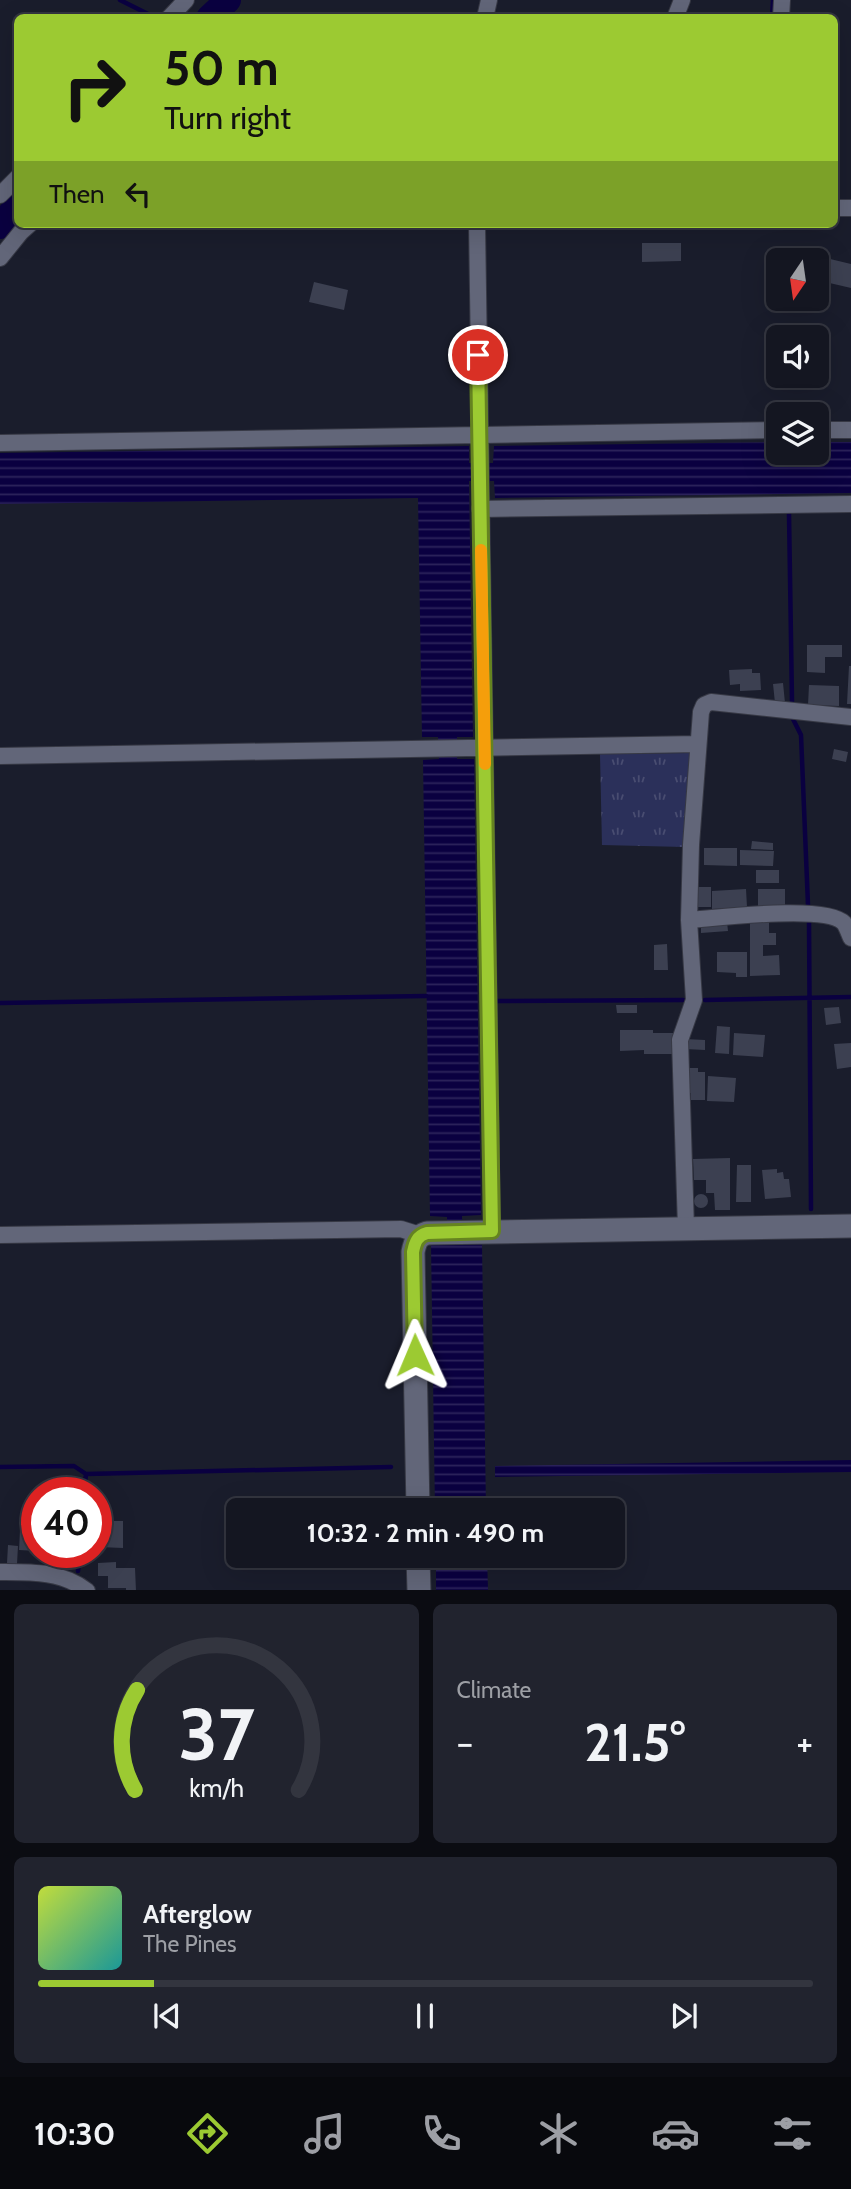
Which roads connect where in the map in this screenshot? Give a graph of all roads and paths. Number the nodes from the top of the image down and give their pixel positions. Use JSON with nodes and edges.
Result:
{"nodes":[{"id":1,"x":186,"y":0,"type":"edge"},
{"id":2,"x":173,"y":14,"type":"edge"},
{"id":3,"x":26,"y":228,"type":"edge"},
{"id":4,"x":477,"y":228,"type":"edge"},
{"id":5,"x":0,"y":258,"type":"edge"},
{"id":6,"x":851,"y":429,"type":"edge"},
{"id":7,"x":766,"y":430,"type":"edge"},
{"id":8,"x":829,"y":430,"type":"edge"},
{"id":9,"x":479,"y":434,"type":"junction"},
{"id":10,"x":0,"y":443,"type":"edge"},
{"id":11,"x":851,"y":504,"type":"edge"},
{"id":12,"x":480,"y":509,"type":"junction"},
{"id":13,"x":851,"y":717,"type":"edge"},
{"id":14,"x":698,"y":744,"type":"junction"},
{"id":15,"x":485,"y":748,"type":"junction"},
{"id":16,"x":0,"y":756,"type":"edge"},
{"id":17,"x":689,"y":920,"type":"junction"},
{"id":18,"x":851,"y":938,"type":"edge"},
{"id":19,"x":851,"y":1226,"type":"edge"},
{"id":20,"x":686,"y":1228,"type":"junction"},
{"id":21,"x":492,"y":1231,"type":"junction"},
{"id":22,"x":0,"y":1235,"type":"edge"},
{"id":23,"x":420,"y":1235,"type":"junction"},
{"id":24,"x":418,"y":1498,"type":"edge"},
{"id":25,"x":418,"y":1568,"type":"edge"},
{"id":26,"x":0,"y":1572,"type":"edge"},
{"id":27,"x":85,"y":1590,"type":"edge"},
{"id":28,"x":419,"y":1590,"type":"edge"}],
"edges":[{"from":1,"to":2,"type":"street"},
{"from":3,"to":5,"type":"street"},
{"from":4,"to":9,"type":"street"},
{"from":6,"to":8,"type":"street"},
{"from":7,"to":9,"type":"street"},
{"from":9,"to":10,"type":"street"},
{"from":9,"to":12,"type":"street"},
{"from":11,"to":12,"type":"street"},
{"from":12,"to":15,"type":"street"},
{"from":13,"to":14,"type":"street"},
{"from":14,"to":15,"type":"street"},
{"from":14,"to":17,"type":"street"},
{"from":15,"to":16,"type":"street"},
{"from":15,"to":21,"type":"street"},
{"from":17,"to":18,"type":"street"},
{"from":17,"to":20,"type":"street"},
{"from":19,"to":20,"type":"street"},
{"from":20,"to":21,"type":"street"},
{"from":21,"to":23,"type":"street"},
{"from":22,"to":23,"type":"street"},
{"from":23,"to":24,"type":"street"},
{"from":25,"to":28,"type":"street"},
{"from":26,"to":27,"type":"street"}]}
